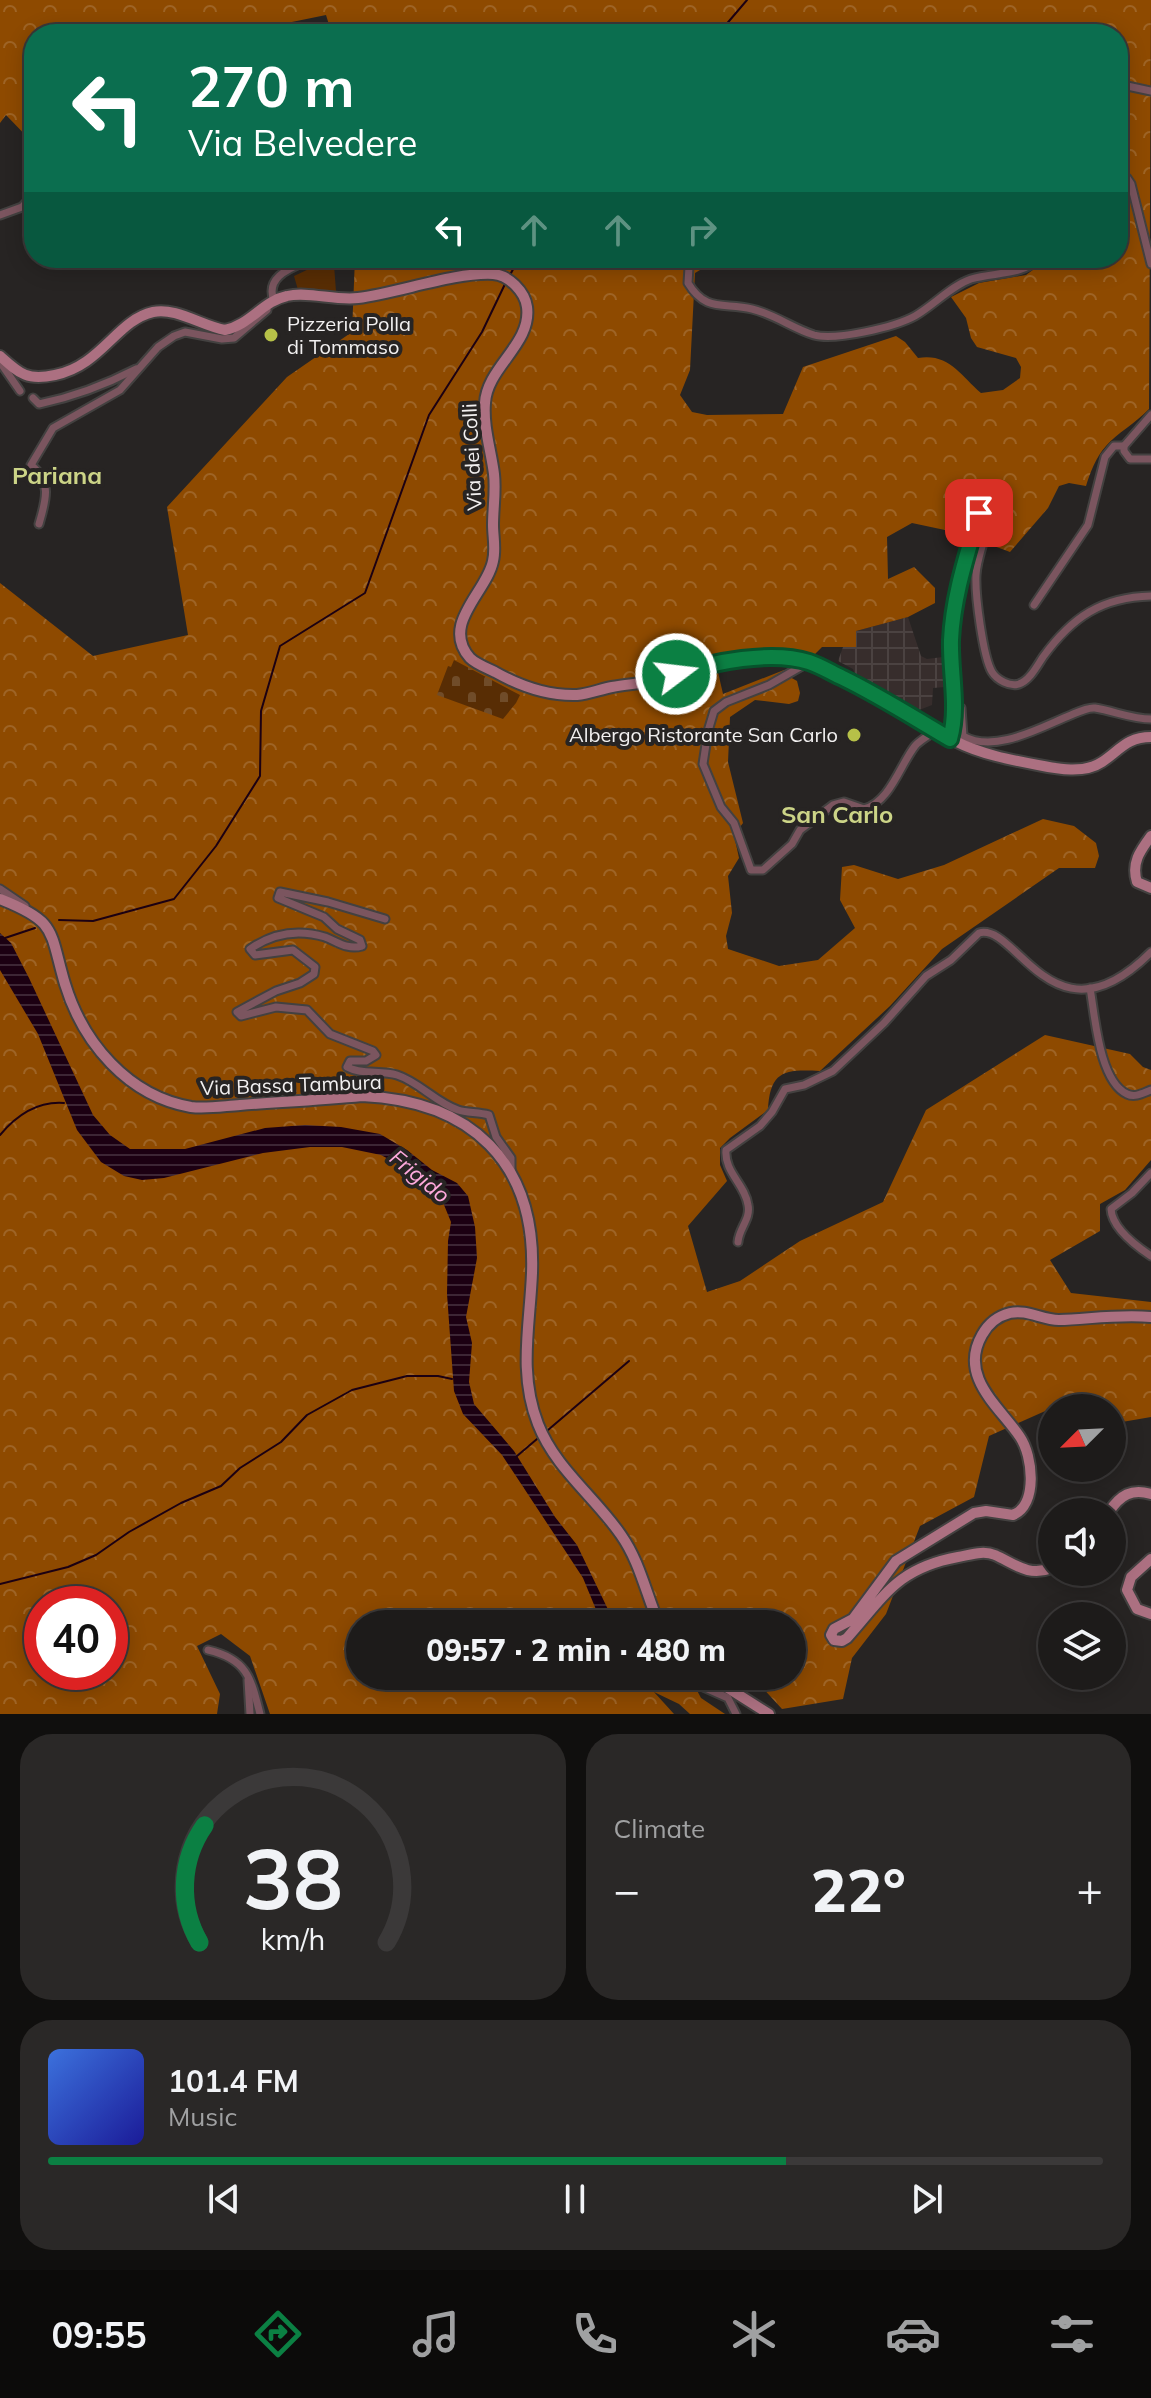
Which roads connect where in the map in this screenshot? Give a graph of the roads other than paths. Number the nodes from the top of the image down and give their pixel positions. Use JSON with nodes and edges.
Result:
{"nodes":[{"id":1,"x":1128,"y":86,"type":"edge"},
{"id":2,"x":1151,"y":91,"type":"edge"},
{"id":3,"x":1128,"y":180,"type":"edge"},
{"id":4,"x":24,"y":205,"type":"edge"},
{"id":5,"x":0,"y":215,"type":"edge"},
{"id":6,"x":1151,"y":264,"type":"edge"},
{"id":7,"x":290,"y":268,"type":"edge"},
{"id":8,"x":689,"y":268,"type":"edge"},
{"id":9,"x":1025,"y":268,"type":"edge"},
{"id":10,"x":278,"y":299,"type":"junction"},
{"id":11,"x":0,"y":356,"type":"edge"},
{"id":12,"x":0,"y":362,"type":"edge"},
{"id":13,"x":138,"y":368,"type":"junction"},
{"id":14,"x":20,"y":391,"type":"dead end"},
{"id":15,"x":33,"y":398,"type":"dead end"},
{"id":16,"x":1151,"y":415,"type":"edge"},
{"id":17,"x":1124,"y":446,"type":"junction"},
{"id":18,"x":1151,"y":459,"type":"edge"},
{"id":19,"x":39,"y":524,"type":"dead end"},
{"id":20,"x":1151,"y":596,"type":"edge"},
{"id":21,"x":1034,"y":605,"type":"dead end"},
{"id":22,"x":809,"y":662,"type":"junction"},
{"id":23,"x":953,"y":706,"type":"junction"},
{"id":24,"x":1151,"y":719,"type":"edge"},
{"id":25,"x":935,"y":730,"type":"junction"},
{"id":26,"x":1151,"y":737,"type":"edge"},
{"id":27,"x":950,"y":739,"type":"junction"},
{"id":28,"x":1151,"y":836,"type":"edge"},
{"id":29,"x":1151,"y":888,"type":"edge"},
{"id":30,"x":0,"y":889,"type":"edge"},
{"id":31,"x":0,"y":899,"type":"edge"},
{"id":32,"x":37,"y":915,"type":"junction"},
{"id":33,"x":385,"y":919,"type":"dead end"},
{"id":34,"x":1151,"y":952,"type":"edge"},
{"id":35,"x":1090,"y":988,"type":"junction"},
{"id":36,"x":1151,"y":1090,"type":"edge"},
{"id":37,"x":511,"y":1170,"type":"junction"},
{"id":38,"x":1151,"y":1173,"type":"edge"},
{"id":39,"x":738,"y":1242,"type":"dead end"},
{"id":40,"x":1151,"y":1256,"type":"edge"},
{"id":41,"x":1151,"y":1317,"type":"edge"},
{"id":42,"x":1151,"y":1494,"type":"edge"},
{"id":43,"x":1121,"y":1498,"type":"edge"},
{"id":44,"x":1151,"y":1559,"type":"edge"},
{"id":45,"x":1038,"y":1572,"type":"edge"},
{"id":46,"x":654,"y":1610,"type":"edge"},
{"id":47,"x":1151,"y":1614,"type":"edge"},
{"id":48,"x":208,"y":1650,"type":"dead end"},
{"id":49,"x":248,"y":1674,"type":"junction"},
{"id":50,"x":710,"y":1690,"type":"edge"},
{"id":51,"x":731,"y":1690,"type":"edge"},
{"id":52,"x":250,"y":1714,"type":"edge"},
{"id":53,"x":260,"y":1714,"type":"edge"},
{"id":54,"x":736,"y":1714,"type":"edge"},
{"id":55,"x":769,"y":1714,"type":"edge"}],
"edges":[{"from":1,"to":2,"type":"street"},
{"from":3,"to":6,"type":"street"},
{"from":4,"to":5,"type":"street"},
{"from":7,"to":10,"type":"street"},
{"from":8,"to":9,"type":"street"},
{"from":10,"to":11,"type":"street"},
{"from":10,"to":13,"type":"street"},
{"from":10,"to":22,"type":"street","name":"Via dei Colli"},
{"from":12,"to":14,"type":"street"},
{"from":13,"to":15,"type":"street"},
{"from":13,"to":19,"type":"street"},
{"from":16,"to":17,"type":"street"},
{"from":17,"to":18,"type":"street"},
{"from":17,"to":21,"type":"street"},
{"from":20,"to":23,"type":"street"},
{"from":22,"to":25,"type":"street","name":"Via dei Colli"},
{"from":22,"to":25,"type":"street"},
{"from":23,"to":24,"type":"street"},
{"from":23,"to":27,"type":"street"},
{"from":25,"to":27,"type":"street","name":"Via dei Colli"},
{"from":26,"to":27,"type":"street","name":"Via dei Colli"},
{"from":28,"to":29,"type":"street"},
{"from":30,"to":32,"type":"street"},
{"from":31,"to":32,"type":"street"},
{"from":32,"to":37,"type":"street","name":"Via Bassa Tambura"},
{"from":33,"to":37,"type":"street"},
{"from":34,"to":35,"type":"street"},
{"from":35,"to":36,"type":"street"},
{"from":35,"to":39,"type":"street"},
{"from":37,"to":46,"type":"street","name":"Via Bassa Tambura"},
{"from":38,"to":40,"type":"street"},
{"from":41,"to":45,"type":"street"},
{"from":42,"to":43,"type":"street"},
{"from":44,"to":47,"type":"street"},
{"from":48,"to":49,"type":"street"},
{"from":49,"to":52,"type":"street"},
{"from":49,"to":53,"type":"street"},
{"from":50,"to":54,"type":"street"},
{"from":51,"to":55,"type":"street"}]}
